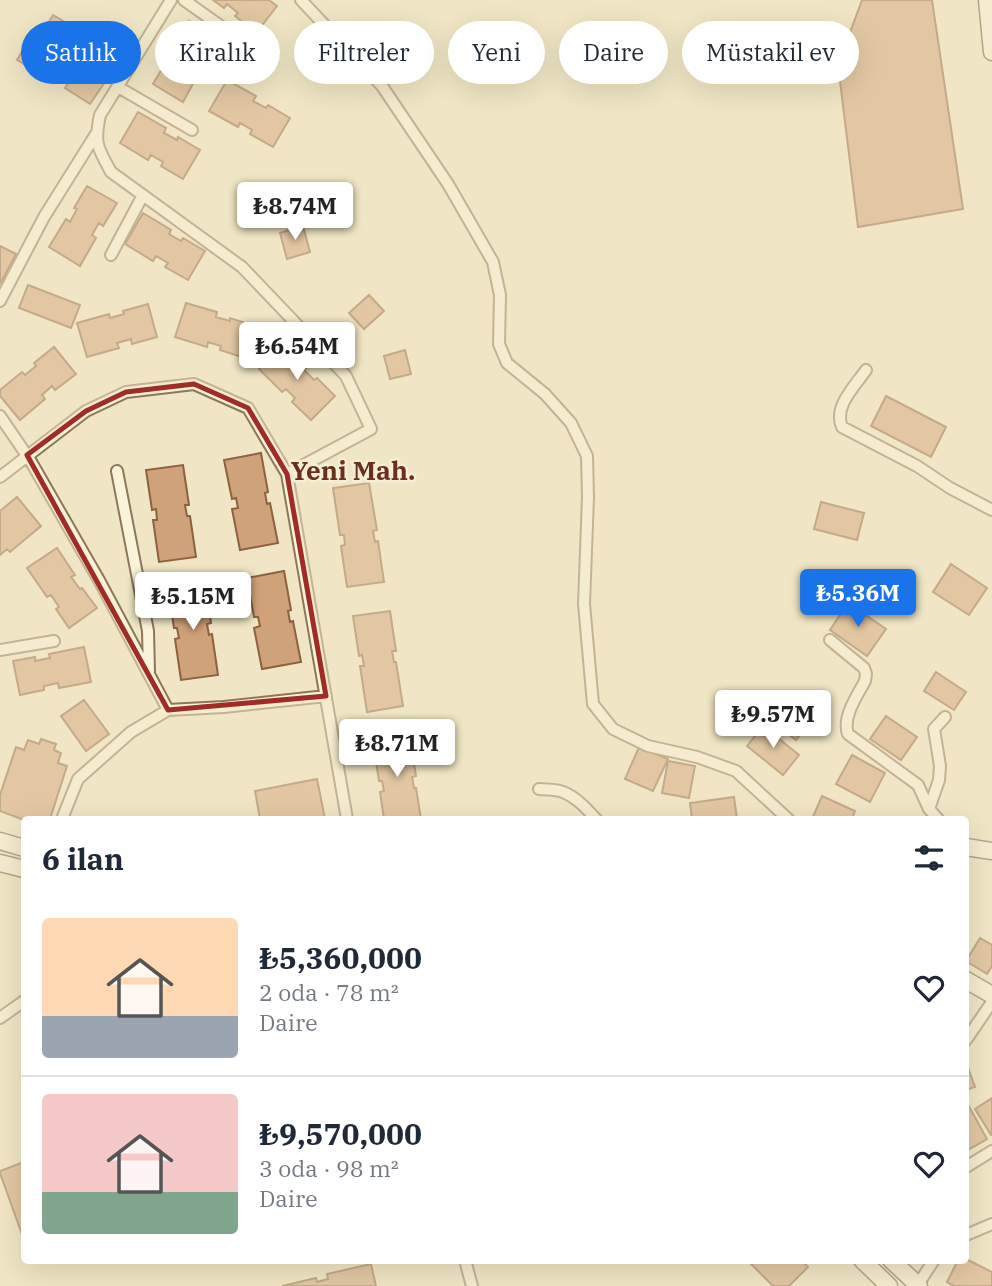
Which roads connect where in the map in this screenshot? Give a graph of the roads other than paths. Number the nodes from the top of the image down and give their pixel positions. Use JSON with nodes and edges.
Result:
{"nodes":[{"id":1,"x":171,"y":0,"type":"edge"},
{"id":2,"x":184,"y":0,"type":"edge"},
{"id":3,"x":301,"y":0,"type":"edge"},
{"id":4,"x":987,"y":0,"type":"edge"},
{"id":5,"x":213,"y":21,"type":"edge"},
{"id":6,"x":992,"y":52,"type":"edge"},
{"id":7,"x":118,"y":87,"type":"junction"},
{"id":8,"x":192,"y":130,"type":"dead end"},
{"id":9,"x":96,"y":134,"type":"junction"},
{"id":10,"x":143,"y":195,"type":"junction"},
{"id":11,"x":111,"y":255,"type":"dead end"},
{"id":12,"x":0,"y":301,"type":"edge"},
{"id":13,"x":866,"y":370,"type":"dead end"},
{"id":14,"x":0,"y":416,"type":"edge"},
{"id":15,"x":27,"y":455,"type":"junction"},
{"id":16,"x":117,"y":471,"type":"dead end"},
{"id":17,"x":287,"y":474,"type":"junction"},
{"id":18,"x":0,"y":477,"type":"edge"},
{"id":19,"x":992,"y":510,"type":"edge"},
{"id":20,"x":830,"y":640,"type":"dead end"},
{"id":21,"x":54,"y":642,"type":"dead end"},
{"id":22,"x":0,"y":650,"type":"edge"},
{"id":23,"x":149,"y":675,"type":"junction"},
{"id":24,"x":326,"y":696,"type":"junction"},
{"id":25,"x":168,"y":710,"type":"junction"},
{"id":26,"x":946,"y":717,"type":"dead end"},
{"id":27,"x":539,"y":789,"type":"dead end"},
{"id":28,"x":929,"y":809,"type":"junction"},
{"id":29,"x":63,"y":816,"type":"edge"},
{"id":30,"x":346,"y":816,"type":"edge"},
{"id":31,"x":593,"y":816,"type":"edge"},
{"id":32,"x":785,"y":816,"type":"edge"},
{"id":33,"x":935,"y":816,"type":"edge"},
{"id":34,"x":0,"y":841,"type":"edge"},
{"id":35,"x":21,"y":847,"type":"edge"},
{"id":36,"x":969,"y":848,"type":"edge"},
{"id":37,"x":992,"y":850,"type":"edge"},
{"id":38,"x":0,"y":863,"type":"edge"},
{"id":39,"x":21,"y":868,"type":"edge"},
{"id":40,"x":969,"y":982,"type":"edge"},
{"id":41,"x":992,"y":995,"type":"edge"},
{"id":42,"x":992,"y":1002,"type":"edge"},
{"id":43,"x":21,"y":1003,"type":"edge"},
{"id":44,"x":0,"y":1018,"type":"edge"},
{"id":45,"x":969,"y":1036,"type":"edge"},
{"id":46,"x":992,"y":1151,"type":"edge"},
{"id":47,"x":969,"y":1165,"type":"edge"},
{"id":48,"x":992,"y":1224,"type":"edge"},
{"id":49,"x":969,"y":1234,"type":"edge"},
{"id":50,"x":466,"y":1264,"type":"edge"},
{"id":51,"x":866,"y":1264,"type":"edge"},
{"id":52,"x":895,"y":1264,"type":"edge"},
{"id":53,"x":932,"y":1264,"type":"edge"},
{"id":54,"x":471,"y":1286,"type":"edge"},
{"id":55,"x":889,"y":1286,"type":"edge"},
{"id":56,"x":918,"y":1286,"type":"edge"}],
"edges":[{"from":1,"to":7,"type":"street"},
{"from":2,"to":5,"type":"street"},
{"from":3,"to":32,"type":"street"},
{"from":4,"to":6,"type":"street"},
{"from":7,"to":8,"type":"street"},
{"from":7,"to":9,"type":"street"},
{"from":9,"to":10,"type":"street"},
{"from":9,"to":12,"type":"street"},
{"from":10,"to":11,"type":"street"},
{"from":10,"to":17,"type":"street"},
{"from":13,"to":19,"type":"street"},
{"from":14,"to":15,"type":"street"},
{"from":15,"to":17,"type":"street"},
{"from":15,"to":18,"type":"street"},
{"from":15,"to":23,"type":"street"},
{"from":16,"to":23,"type":"street"},
{"from":17,"to":24,"type":"street"},
{"from":20,"to":28,"type":"street"},
{"from":21,"to":22,"type":"street"},
{"from":23,"to":25,"type":"street"},
{"from":24,"to":25,"type":"street"},
{"from":24,"to":30,"type":"street"},
{"from":25,"to":29,"type":"street"},
{"from":26,"to":28,"type":"street"},
{"from":27,"to":31,"type":"street"},
{"from":28,"to":33,"type":"street"},
{"from":34,"to":35,"type":"street"},
{"from":36,"to":37,"type":"street"},
{"from":38,"to":39,"type":"street"},
{"from":40,"to":41,"type":"street"},
{"from":42,"to":45,"type":"street"},
{"from":43,"to":44,"type":"street"},
{"from":46,"to":47,"type":"street"},
{"from":48,"to":49,"type":"street"},
{"from":50,"to":54,"type":"street"},
{"from":51,"to":55,"type":"street"},
{"from":52,"to":56,"type":"street"},
{"from":53,"to":56,"type":"street"}]}
